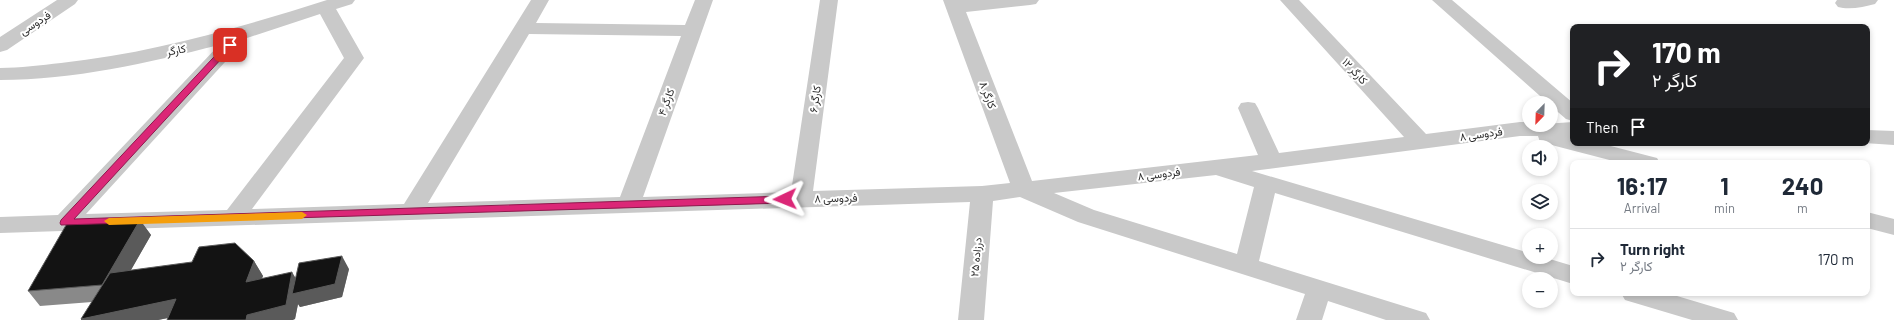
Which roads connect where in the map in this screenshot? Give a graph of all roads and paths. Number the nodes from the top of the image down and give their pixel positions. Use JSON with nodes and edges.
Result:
{"nodes":[{"id":1,"x":69,"y":0,"type":"edge"},
{"id":2,"x":346,"y":0,"type":"edge"},
{"id":3,"x":540,"y":0,"type":"edge"},
{"id":4,"x":704,"y":0,"type":"edge"},
{"id":5,"x":829,"y":0,"type":"edge"},
{"id":6,"x":1030,"y":0,"type":"edge"},
{"id":7,"x":1289,"y":0,"type":"edge"},
{"id":8,"x":1441,"y":0,"type":"edge"},
{"id":9,"x":1869,"y":0,"type":"edge"},
{"id":10,"x":1844,"y":3,"type":"dead end"},
{"id":11,"x":954,"y":4,"type":"edge"},
{"id":12,"x":325,"y":7,"type":"junction"},
{"id":13,"x":523,"y":28,"type":"junction"},
{"id":14,"x":693,"y":31,"type":"junction"},
{"id":15,"x":240,"y":34,"type":"junction"},
{"id":16,"x":0,"y":46,"type":"edge"},
{"id":17,"x":0,"y":74,"type":"edge"},
{"id":18,"x":1248,"y":108,"type":"dead end"},
{"id":19,"x":1570,"y":111,"type":"edge"},
{"id":20,"x":1520,"y":129,"type":"junction"},
{"id":21,"x":1570,"y":129,"type":"edge"},
{"id":22,"x":1870,"y":137,"type":"edge"},
{"id":23,"x":1894,"y":138,"type":"edge"},
{"id":24,"x":1421,"y":142,"type":"junction"},
{"id":25,"x":1570,"y":142,"type":"edge"},
{"id":26,"x":1584,"y":146,"type":"edge"},
{"id":27,"x":1638,"y":160,"type":"edge"},
{"id":28,"x":1269,"y":172,"type":"junction"},
{"id":29,"x":1024,"y":190,"type":"junction"},
{"id":30,"x":982,"y":194,"type":"junction"},
{"id":31,"x":801,"y":199,"type":"junction"},
{"id":32,"x":628,"y":204,"type":"junction"},
{"id":33,"x":411,"y":212,"type":"junction"},
{"id":34,"x":233,"y":218,"type":"junction"},
{"id":35,"x":1870,"y":221,"type":"edge"},
{"id":36,"x":64,"y":223,"type":"junction"},
{"id":37,"x":0,"y":225,"type":"edge"},
{"id":38,"x":1894,"y":227,"type":"edge"},
{"id":39,"x":1246,"y":266,"type":"junction"},
{"id":40,"x":1570,"y":274,"type":"edge"},
{"id":41,"x":1319,"y":289,"type":"junction"},
{"id":42,"x":1641,"y":296,"type":"edge"},
{"id":43,"x":1684,"y":314,"type":"edge"},
{"id":44,"x":971,"y":320,"type":"edge"},
{"id":45,"x":1309,"y":320,"type":"edge"},
{"id":46,"x":1417,"y":320,"type":"edge"},
{"id":47,"x":1725,"y":320,"type":"edge"}],
"edges":[{"from":1,"to":16,"type":"street","name":"فردوسی"},
{"from":2,"to":12,"type":"street","name":"کارگر"},
{"from":3,"to":13,"type":"street"},
{"from":4,"to":14,"type":"street","name":"کارگر ۴"},
{"from":5,"to":31,"type":"street","name":"کارگر ۶"},
{"from":6,"to":11,"type":"street"},
{"from":7,"to":24,"type":"street","name":"کارگر ۱۲"},
{"from":8,"to":19,"type":"street"},
{"from":9,"to":10,"type":"street"},
{"from":11,"to":29,"type":"street","name":"کارگر ۸"},
{"from":12,"to":15,"type":"street","name":"کارگر"},
{"from":12,"to":34,"type":"street"},
{"from":13,"to":14,"type":"street"},
{"from":13,"to":33,"type":"street"},
{"from":14,"to":32,"type":"street","name":"کارگر ۴"},
{"from":15,"to":17,"type":"street","name":"کارگر"},
{"from":15,"to":36,"type":"street"},
{"from":18,"to":28,"type":"street"},
{"from":20,"to":21,"type":"street","name":"فردوسی ۸"},
{"from":20,"to":24,"type":"street","name":"فردوسی ۸"},
{"from":20,"to":25,"type":"street"},
{"from":22,"to":23,"type":"street"},
{"from":24,"to":28,"type":"street","name":"فردوسی ۸"},
{"from":26,"to":27,"type":"street"},
{"from":28,"to":29,"type":"street","name":"فردوسی ۸"},
{"from":28,"to":39,"type":"street"},
{"from":28,"to":40,"type":"street"},
{"from":29,"to":30,"type":"street","name":"فردوسی ۸"},
{"from":29,"to":39,"type":"street"},
{"from":30,"to":31,"type":"street","name":"فردوسی ۸"},
{"from":30,"to":44,"type":"street","name":"درزاده ۲۵"},
{"from":31,"to":32,"type":"street","name":"فردوسی ۸"},
{"from":32,"to":33,"type":"street","name":"فردوسی ۸"},
{"from":33,"to":34,"type":"street","name":"فردوسی ۸"},
{"from":34,"to":36,"type":"street","name":"فردوسی ۸"},
{"from":35,"to":38,"type":"street"},
{"from":36,"to":37,"type":"street","name":"فردوسی ۸"},
{"from":39,"to":41,"type":"street"},
{"from":41,"to":45,"type":"street"},
{"from":41,"to":46,"type":"street"},
{"from":42,"to":43,"type":"street"},
{"from":43,"to":47,"type":"street"}]}
